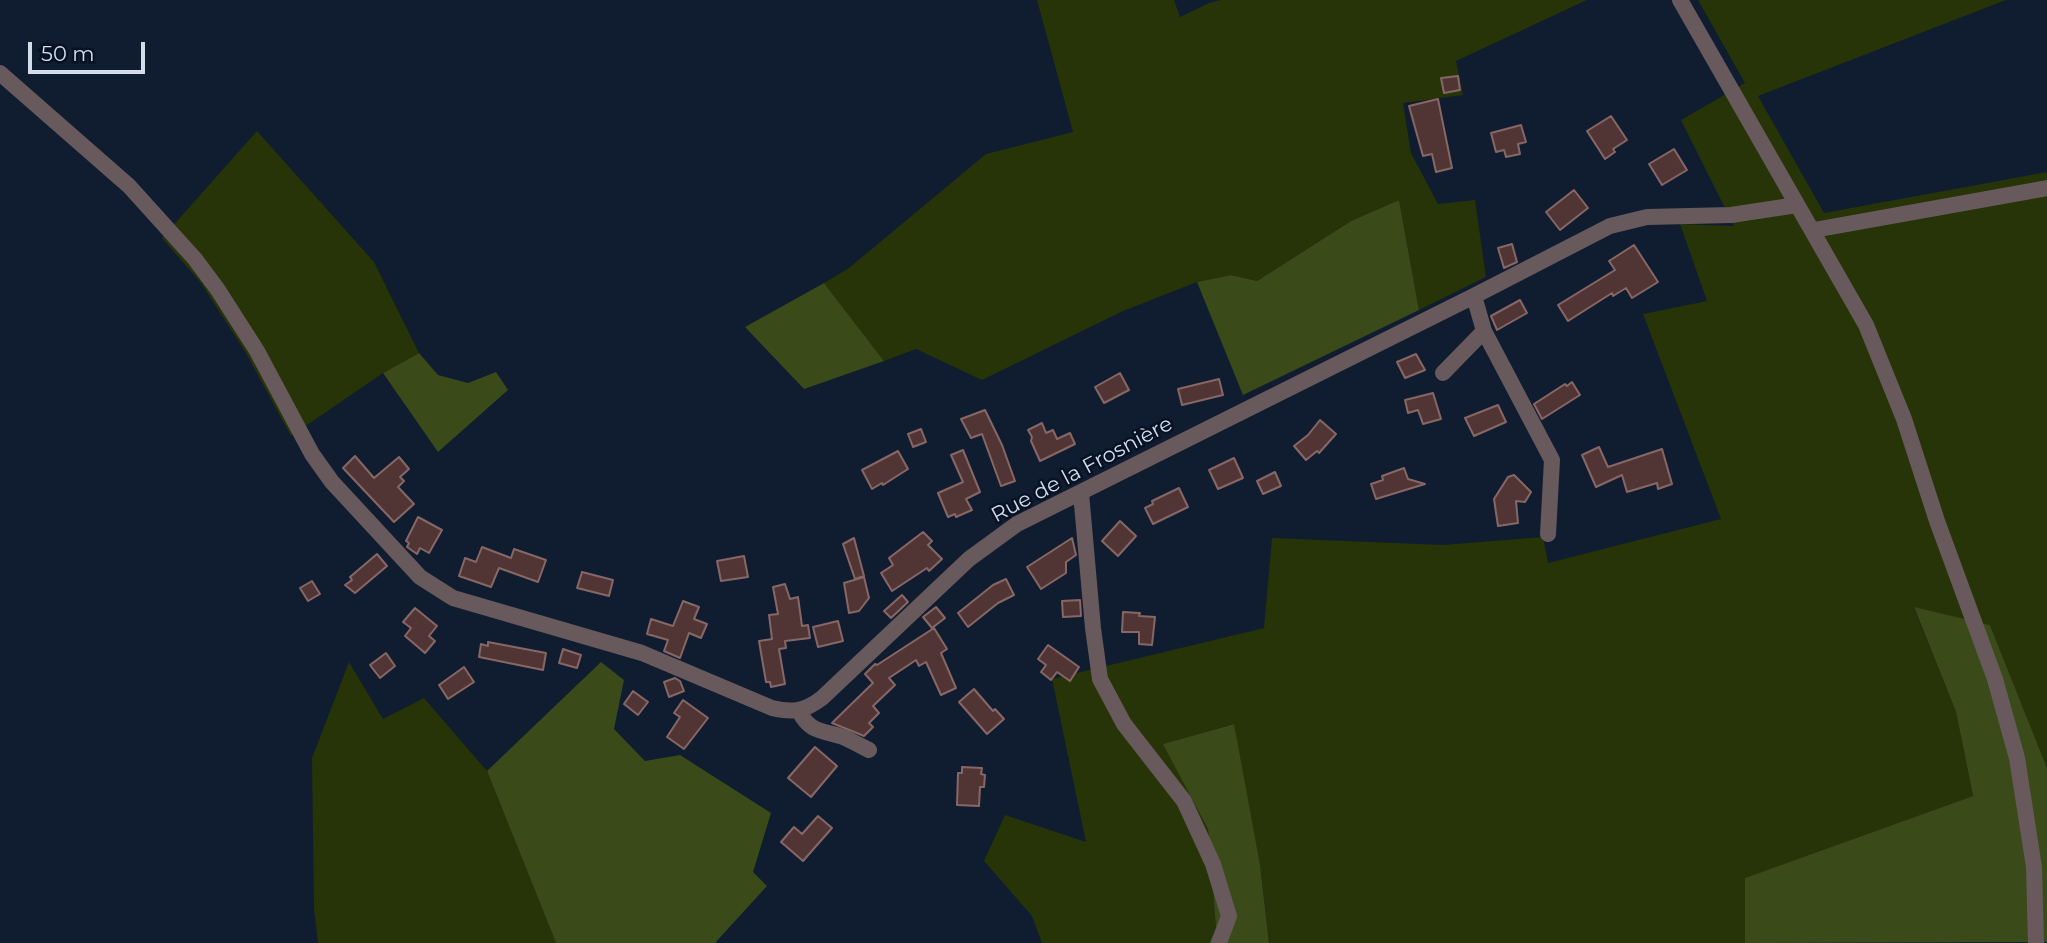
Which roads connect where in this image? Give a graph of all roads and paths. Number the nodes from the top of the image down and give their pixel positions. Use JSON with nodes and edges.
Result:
{"nodes":[{"id":1,"x":1680,"y":0,"type":"edge"},
{"id":2,"x":0,"y":73,"type":"edge"},
{"id":3,"x":2047,"y":188,"type":"edge"},
{"id":4,"x":1797,"y":205,"type":"junction"},
{"id":5,"x":1814,"y":230,"type":"junction"},
{"id":6,"x":1474,"y":296,"type":"junction"},
{"id":7,"x":1484,"y":331,"type":"junction"},
{"id":8,"x":1443,"y":373,"type":"dead end"},
{"id":9,"x":1082,"y":493,"type":"junction"},
{"id":10,"x":1548,"y":534,"type":"dead end"},
{"id":11,"x":799,"y":711,"type":"junction"},
{"id":12,"x":869,"y":750,"type":"dead end"},
{"id":13,"x":1219,"y":943,"type":"edge"},
{"id":14,"x":2036,"y":943,"type":"edge"}],
"edges":[{"from":1,"to":4,"type":"street"},
{"from":2,"to":11,"type":"street"},
{"from":3,"to":5,"type":"street"},
{"from":4,"to":5,"type":"street"},
{"from":4,"to":6,"type":"street","name":"Rue de la Frosnière"},
{"from":5,"to":14,"type":"street"},
{"from":6,"to":7,"type":"street"},
{"from":6,"to":9,"type":"street","name":"Rue de la Frosnière"},
{"from":7,"to":8,"type":"street"},
{"from":7,"to":10,"type":"street"},
{"from":9,"to":11,"type":"street","name":"Rue de la Frosnière"},
{"from":9,"to":13,"type":"street"},
{"from":11,"to":12,"type":"street"}]}
